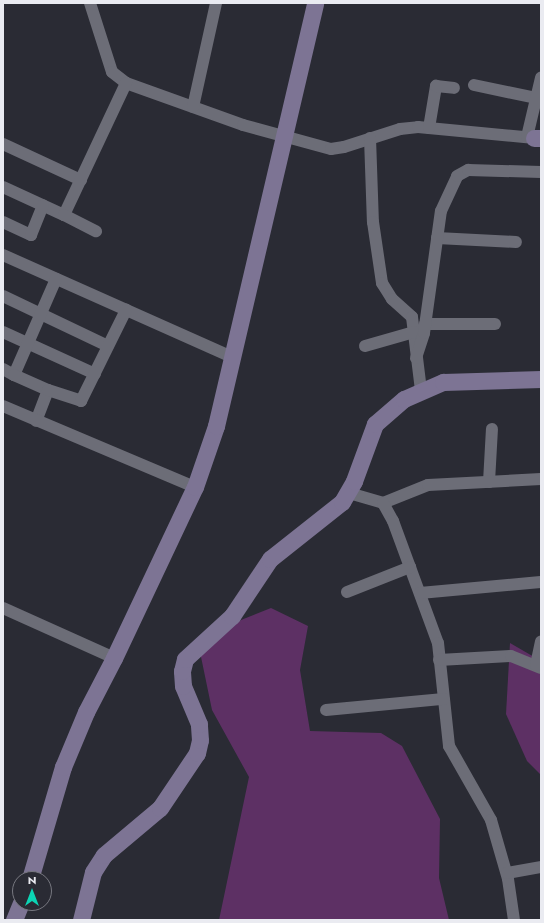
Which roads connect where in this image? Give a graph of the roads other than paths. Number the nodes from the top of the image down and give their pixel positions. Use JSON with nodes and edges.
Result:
{"nodes":[{"id":1,"x":90,"y":3,"type":"edge"},
{"id":2,"x":216,"y":3,"type":"edge"},
{"id":3,"x":315,"y":3,"type":"edge"},
{"id":4,"x":541,"y":78,"type":"edge"},
{"id":5,"x":126,"y":83,"type":"junction"},
{"id":6,"x":474,"y":86,"type":"dead end"},
{"id":7,"x":454,"y":88,"type":"dead end"},
{"id":8,"x":536,"y":98,"type":"junction"},
{"id":9,"x":193,"y":107,"type":"junction"},
{"id":10,"x":429,"y":128,"type":"junction"},
{"id":11,"x":534,"y":137,"type":"edge"},
{"id":12,"x":284,"y":138,"type":"junction"},
{"id":13,"x":370,"y":138,"type":"junction"},
{"id":14,"x":3,"y":144,"type":"edge"},
{"id":15,"x":541,"y":172,"type":"edge"},
{"id":16,"x":81,"y":180,"type":"junction"},
{"id":17,"x":3,"y":187,"type":"edge"},
{"id":18,"x":43,"y":206,"type":"junction"},
{"id":19,"x":64,"y":215,"type":"junction"},
{"id":20,"x":3,"y":222,"type":"edge"},
{"id":21,"x":96,"y":231,"type":"dead end"},
{"id":22,"x":437,"y":238,"type":"junction"},
{"id":23,"x":516,"y":242,"type":"dead end"},
{"id":24,"x":3,"y":255,"type":"edge"},
{"id":25,"x":56,"y":279,"type":"junction"},
{"id":26,"x":3,"y":296,"type":"edge"},
{"id":27,"x":126,"y":310,"type":"junction"},
{"id":28,"x":41,"y":314,"type":"junction"},
{"id":29,"x":425,"y":324,"type":"junction"},
{"id":30,"x":495,"y":324,"type":"dead end"},
{"id":31,"x":3,"y":332,"type":"edge"},
{"id":32,"x":414,"y":332,"type":"junction"},
{"id":33,"x":28,"y":343,"type":"junction"},
{"id":34,"x":108,"y":346,"type":"junction"},
{"id":35,"x":365,"y":346,"type":"dead end"},
{"id":36,"x":234,"y":358,"type":"junction"},
{"id":37,"x":416,"y":358,"type":"junction"},
{"id":38,"x":3,"y":369,"type":"edge"},
{"id":39,"x":95,"y":374,"type":"junction"},
{"id":40,"x":14,"y":375,"type":"junction"},
{"id":41,"x":541,"y":379,"type":"edge"},
{"id":42,"x":48,"y":390,"type":"junction"},
{"id":43,"x":421,"y":390,"type":"junction"},
{"id":44,"x":3,"y":406,"type":"edge"},
{"id":45,"x":36,"y":421,"type":"junction"},
{"id":46,"x":492,"y":429,"type":"dead end"},
{"id":47,"x":541,"y":479,"type":"edge"},
{"id":48,"x":489,"y":482,"type":"junction"},
{"id":49,"x":195,"y":487,"type":"junction"},
{"id":50,"x":349,"y":493,"type":"junction"},
{"id":51,"x":383,"y":503,"type":"junction"},
{"id":52,"x":410,"y":567,"type":"junction"},
{"id":53,"x":540,"y":582,"type":"dead end"},
{"id":54,"x":347,"y":592,"type":"dead end"},
{"id":55,"x":420,"y":593,"type":"junction"},
{"id":56,"x":3,"y":608,"type":"edge"},
{"id":57,"x":541,"y":642,"type":"edge"},
{"id":58,"x":114,"y":658,"type":"junction"},
{"id":59,"x":440,"y":660,"type":"junction"},
{"id":60,"x":538,"y":666,"type":"edge"},
{"id":61,"x":443,"y":699,"type":"junction"},
{"id":62,"x":326,"y":710,"type":"dead end"},
{"id":63,"x":541,"y":867,"type":"edge"},
{"id":64,"x":32,"y":871,"type":"edge"},
{"id":65,"x":507,"y":873,"type":"junction"},
{"id":66,"x":81,"y":920,"type":"edge"},
{"id":67,"x":514,"y":920,"type":"edge"}],
"edges":[{"from":1,"to":5,"type":"street"},
{"from":2,"to":9,"type":"street"},
{"from":3,"to":12,"type":"street"},
{"from":4,"to":8,"type":"street"},
{"from":5,"to":9,"type":"street"},
{"from":5,"to":16,"type":"street"},
{"from":6,"to":8,"type":"street"},
{"from":7,"to":10,"type":"street"},
{"from":8,"to":11,"type":"street"},
{"from":9,"to":12,"type":"street"},
{"from":10,"to":11,"type":"street"},
{"from":10,"to":13,"type":"street"},
{"from":12,"to":13,"type":"street"},
{"from":12,"to":36,"type":"street"},
{"from":13,"to":32,"type":"street"},
{"from":14,"to":16,"type":"street"},
{"from":15,"to":22,"type":"street"},
{"from":16,"to":19,"type":"street"},
{"from":17,"to":18,"type":"street"},
{"from":18,"to":19,"type":"street"},
{"from":18,"to":20,"type":"street"},
{"from":19,"to":21,"type":"street"},
{"from":22,"to":23,"type":"street"},
{"from":22,"to":29,"type":"street"},
{"from":24,"to":25,"type":"street"},
{"from":25,"to":27,"type":"street"},
{"from":25,"to":28,"type":"street"},
{"from":26,"to":28,"type":"street"},
{"from":27,"to":34,"type":"street"},
{"from":27,"to":36,"type":"street"},
{"from":28,"to":33,"type":"street"},
{"from":28,"to":34,"type":"street"},
{"from":29,"to":30,"type":"street"},
{"from":29,"to":37,"type":"street"},
{"from":31,"to":33,"type":"street"},
{"from":32,"to":35,"type":"street"},
{"from":32,"to":37,"type":"street"},
{"from":33,"to":39,"type":"street"},
{"from":33,"to":40,"type":"street"},
{"from":34,"to":39,"type":"street"},
{"from":36,"to":49,"type":"street"},
{"from":37,"to":43,"type":"street"},
{"from":38,"to":40,"type":"street"},
{"from":39,"to":42,"type":"street"},
{"from":40,"to":42,"type":"street"},
{"from":41,"to":43,"type":"street"},
{"from":42,"to":45,"type":"street"},
{"from":43,"to":50,"type":"street"},
{"from":44,"to":45,"type":"street"},
{"from":45,"to":49,"type":"street"},
{"from":46,"to":48,"type":"street"},
{"from":47,"to":48,"type":"street"},
{"from":48,"to":51,"type":"street"},
{"from":49,"to":58,"type":"street"},
{"from":50,"to":51,"type":"street"},
{"from":50,"to":66,"type":"street"},
{"from":51,"to":52,"type":"street"},
{"from":52,"to":54,"type":"street"},
{"from":52,"to":55,"type":"street"},
{"from":53,"to":55,"type":"street"},
{"from":55,"to":59,"type":"street"},
{"from":56,"to":58,"type":"street"},
{"from":57,"to":60,"type":"street"},
{"from":58,"to":64,"type":"street"},
{"from":59,"to":60,"type":"street"},
{"from":59,"to":61,"type":"street"},
{"from":61,"to":62,"type":"street"},
{"from":61,"to":65,"type":"street"},
{"from":63,"to":65,"type":"street"},
{"from":65,"to":67,"type":"street"}]}
